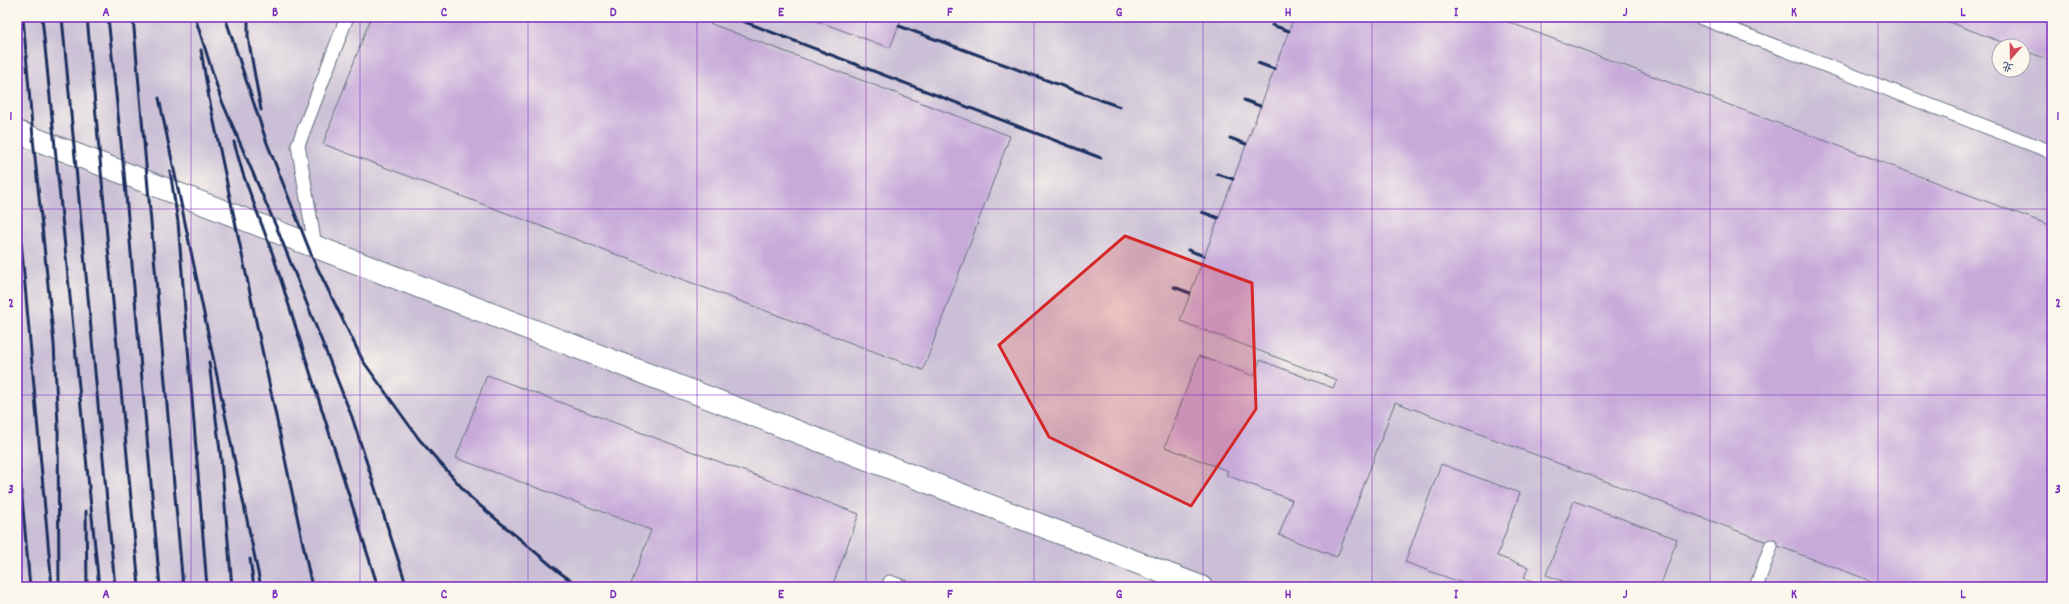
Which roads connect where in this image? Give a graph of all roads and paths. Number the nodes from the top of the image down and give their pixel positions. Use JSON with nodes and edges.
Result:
{"nodes":[{"id":1,"x":347,"y":17,"type":"edge"},
{"id":2,"x":1699,"y":17,"type":"edge"},
{"id":3,"x":17,"y":132,"type":"edge"},
{"id":4,"x":2052,"y":152,"type":"edge"},
{"id":5,"x":315,"y":246,"type":"junction"},
{"id":6,"x":1771,"y":546,"type":"dead end"},
{"id":7,"x":890,"y":582,"type":"dead end"},
{"id":8,"x":903,"y":587,"type":"edge"},
{"id":9,"x":1200,"y":587,"type":"edge"},
{"id":10,"x":1756,"y":587,"type":"edge"}],
"edges":[{"from":1,"to":5,"type":"lane"},
{"from":2,"to":4,"type":"lane"},
{"from":3,"to":5,"type":"street"},
{"from":5,"to":9,"type":"street"},
{"from":6,"to":10,"type":"lane"},
{"from":7,"to":8,"type":"lane"}]}
